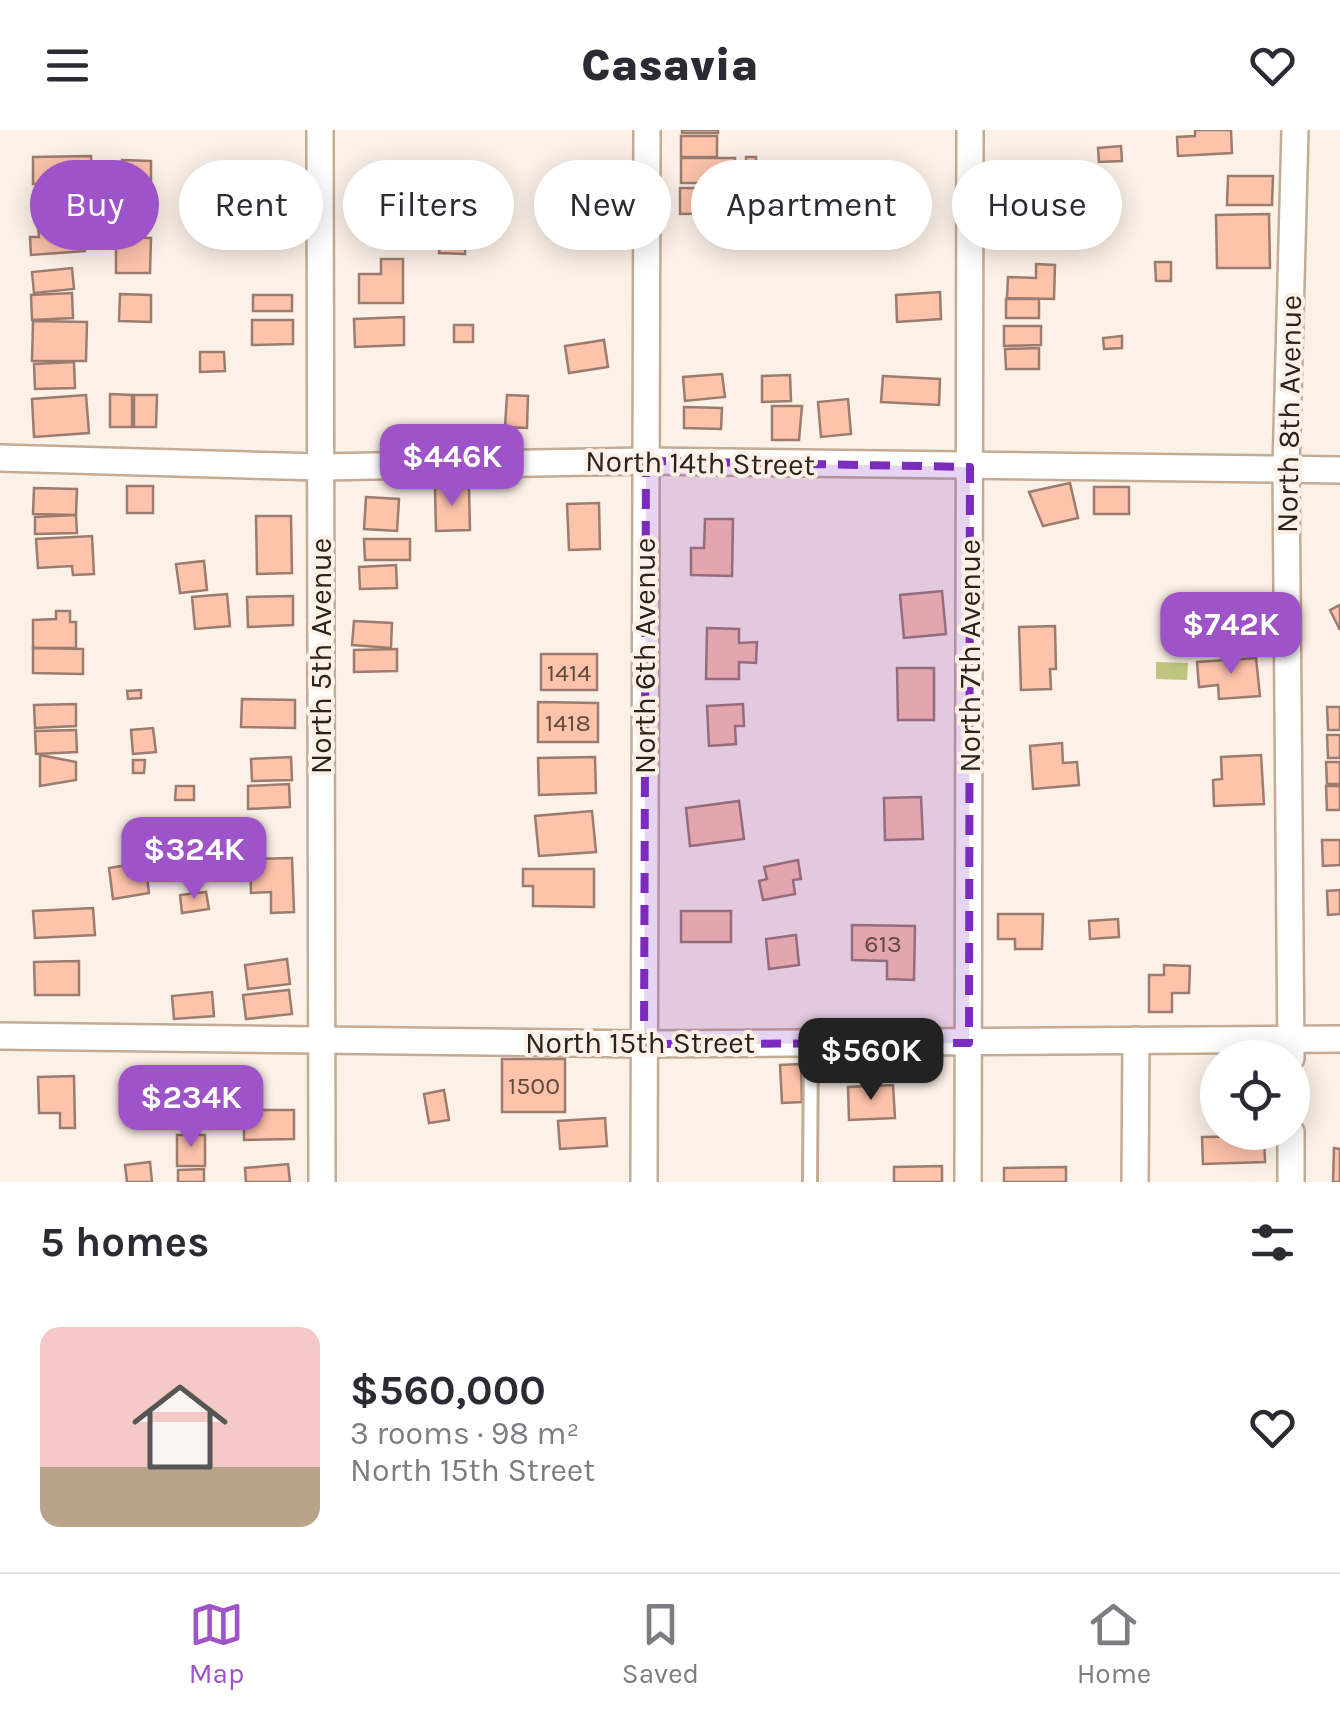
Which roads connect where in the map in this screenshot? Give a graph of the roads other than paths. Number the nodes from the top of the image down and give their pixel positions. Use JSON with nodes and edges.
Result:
{"nodes":[{"id":1,"x":320,"y":130,"type":"edge"},
{"id":2,"x":647,"y":130,"type":"edge"},
{"id":3,"x":970,"y":130,"type":"edge"},
{"id":4,"x":1295,"y":130,"type":"edge"},
{"id":5,"x":0,"y":458,"type":"edge"},
{"id":6,"x":646,"y":460,"type":"junction"},
{"id":7,"x":320,"y":467,"type":"junction"},
{"id":8,"x":970,"y":467,"type":"junction"},
{"id":9,"x":1286,"y":470,"type":"junction"},
{"id":10,"x":1340,"y":470,"type":"edge"},
{"id":11,"x":0,"y":1036,"type":"edge"},
{"id":12,"x":1136,"y":1040,"type":"junction"},
{"id":13,"x":1291,"y":1040,"type":"edge"},
{"id":14,"x":1340,"y":1040,"type":"edge"},
{"id":15,"x":324,"y":1041,"type":"junction"},
{"id":16,"x":811,"y":1043,"type":"junction"},
{"id":17,"x":969,"y":1043,"type":"junction"},
{"id":18,"x":1200,"y":1043,"type":"edge"},
{"id":19,"x":644,"y":1044,"type":"junction"},
{"id":20,"x":1310,"y":1045,"type":"edge"},
{"id":21,"x":1291,"y":1150,"type":"edge"},
{"id":22,"x":322,"y":1182,"type":"edge"},
{"id":23,"x":644,"y":1182,"type":"edge"},
{"id":24,"x":810,"y":1182,"type":"edge"},
{"id":25,"x":968,"y":1182,"type":"edge"},
{"id":26,"x":1135,"y":1182,"type":"edge"},
{"id":27,"x":1291,"y":1182,"type":"edge"}],
"edges":[{"from":1,"to":7,"type":"street","name":"North 5th Avenue"},
{"from":2,"to":6,"type":"street","name":"North 6th Avenue"},
{"from":3,"to":8,"type":"street","name":"North 7th Avenue"},
{"from":4,"to":9,"type":"street","name":"North 8th Avenue"},
{"from":5,"to":7,"type":"street","name":"North 14th Street"},
{"from":6,"to":7,"type":"street","name":"North 14th Street"},
{"from":6,"to":8,"type":"street","name":"North 14th Street"},
{"from":6,"to":19,"type":"street","name":"North 6th Avenue"},
{"from":7,"to":15,"type":"street","name":"North 5th Avenue"},
{"from":8,"to":9,"type":"street","name":"North 14th Street"},
{"from":8,"to":17,"type":"street","name":"North 7th Avenue"},
{"from":9,"to":10,"type":"street","name":"North 14th Street"},
{"from":9,"to":13,"type":"street","name":"North 8th Avenue"},
{"from":11,"to":15,"type":"street","name":"North 15th Street"},
{"from":12,"to":17,"type":"street","name":"North 15th Street"},
{"from":12,"to":18,"type":"street","name":"North 15th Street"},
{"from":12,"to":26,"type":"street"},
{"from":14,"to":20,"type":"street","name":"North 15th Street"},
{"from":15,"to":19,"type":"street","name":"North 15th Street"},
{"from":15,"to":22,"type":"street","name":"North 5th Avenue"},
{"from":16,"to":17,"type":"street","name":"North 15th Street"},
{"from":16,"to":19,"type":"street","name":"North 15th Street"},
{"from":16,"to":24,"type":"lane"},
{"from":17,"to":25,"type":"street","name":"North 7th Avenue"},
{"from":19,"to":23,"type":"street","name":"North 6th Avenue"},
{"from":21,"to":27,"type":"street"}]}
